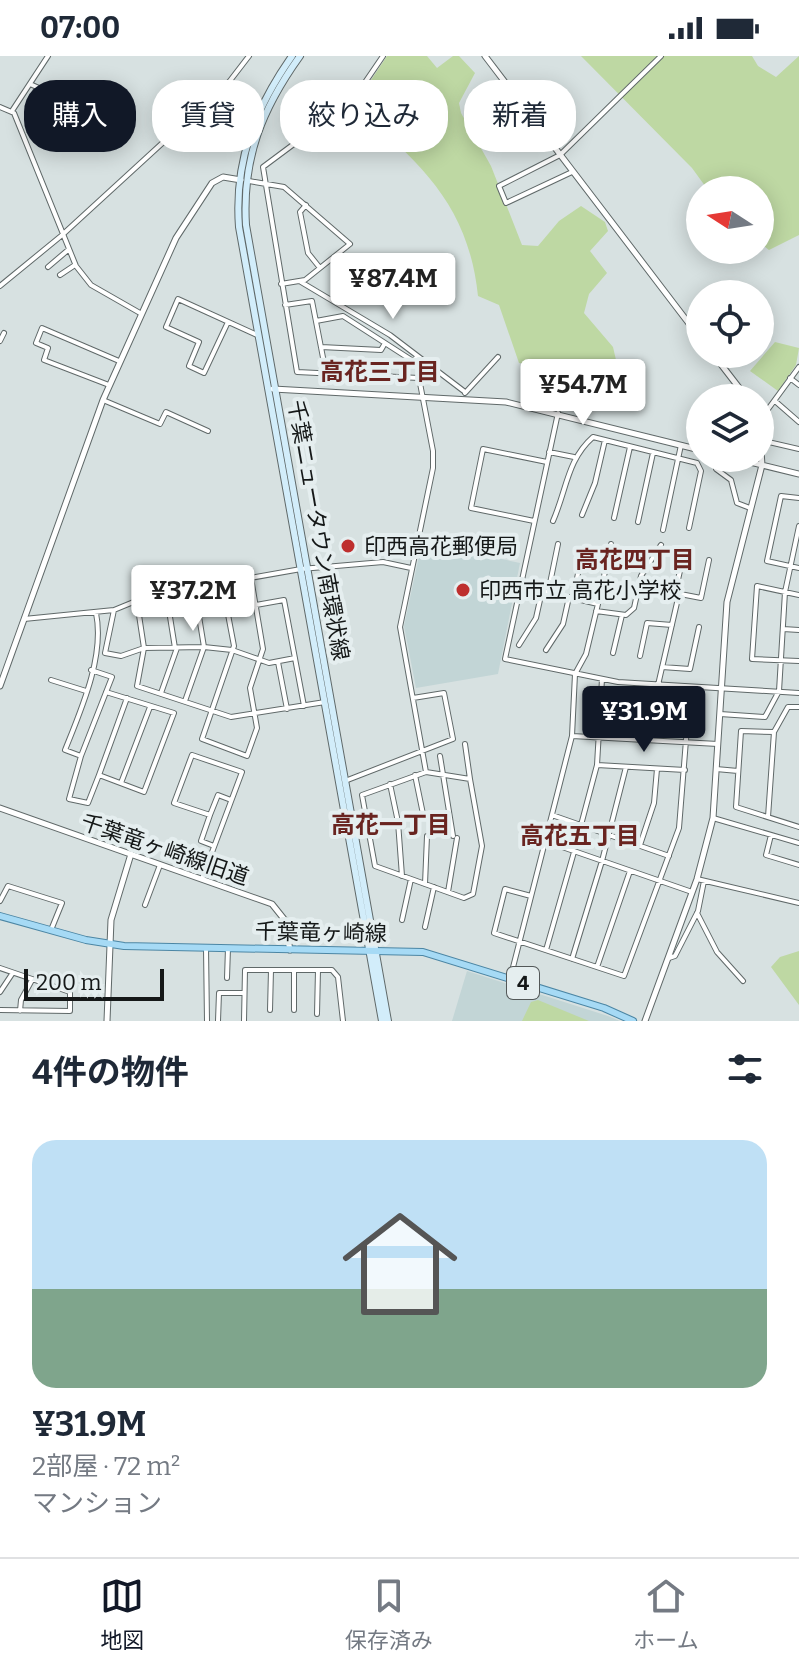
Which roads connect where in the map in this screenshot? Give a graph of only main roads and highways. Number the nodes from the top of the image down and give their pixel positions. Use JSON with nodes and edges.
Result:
{"nodes":[{"id":1,"x":292,"y":56,"type":"edge"},
{"id":2,"x":300,"y":56,"type":"edge"},
{"id":3,"x":264,"y":108,"type":"edge"},
{"id":4,"x":264,"y":110,"type":"edge"},
{"id":5,"x":250,"y":152,"type":"edge"},
{"id":6,"x":243,"y":180,"type":"junction"},
{"id":7,"x":272,"y":389,"type":"junction"},
{"id":8,"x":0,"y":916,"type":"edge"},
{"id":9,"x":372,"y":950,"type":"junction"},
{"id":10,"x":382,"y":1021,"type":"edge"},
{"id":11,"x":388,"y":1021,"type":"edge"},
{"id":12,"x":633,"y":1021,"type":"edge"}],
"edges":[{"from":1,"to":3,"type":"main road","name":"千葉ニュータウン南環状線"},
{"from":2,"to":4,"type":"main road","name":"千葉ニュータウン南環状線"},
{"from":5,"to":6,"type":"main road","name":"千葉ニュータウン南環状線"},
{"from":6,"to":7,"type":"main road","name":"千葉ニュータウン南環状線"},
{"from":6,"to":7,"type":"main road","name":"千葉ニュータウン南環状線"},
{"from":7,"to":9,"type":"main road","name":"千葉ニュータウン南環状線"},
{"from":8,"to":9,"type":"main road","name":"千葉竜ヶ崎線","number":"4"},
{"from":9,"to":10,"type":"main road","name":"千葉ニュータウン南環状線"},
{"from":9,"to":11,"type":"main road","name":"千葉ニュータウン南環状線"},
{"from":9,"to":12,"type":"main road","name":"千葉竜ヶ崎線","number":"4"}]}
